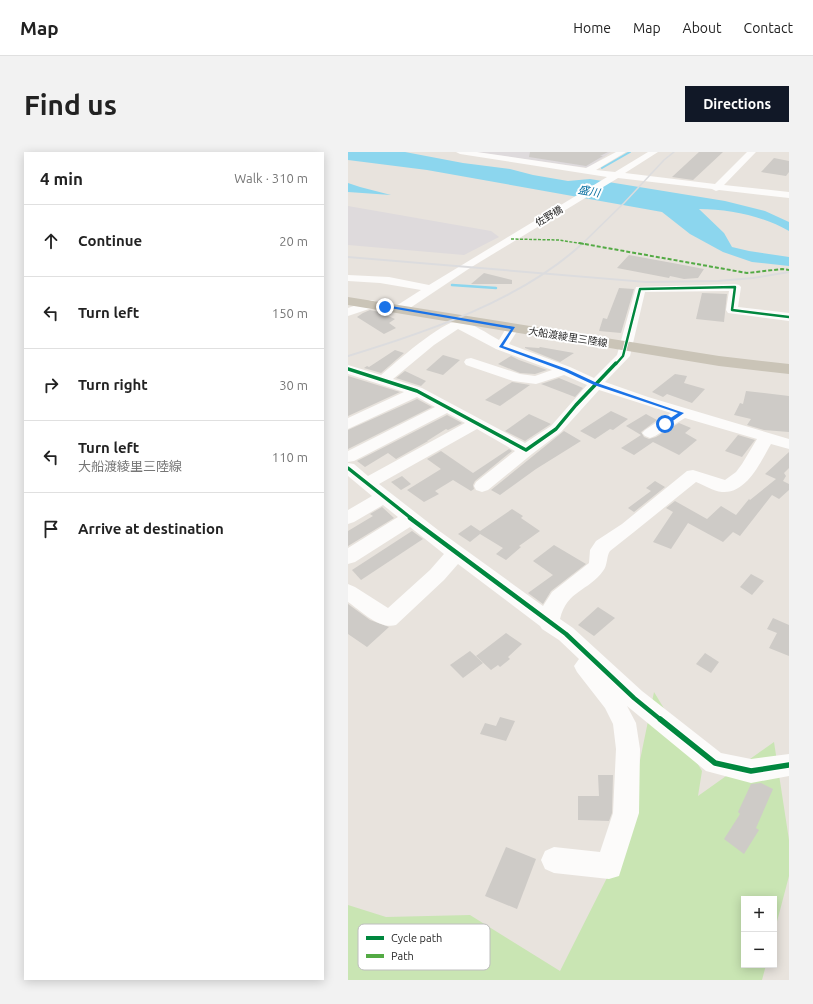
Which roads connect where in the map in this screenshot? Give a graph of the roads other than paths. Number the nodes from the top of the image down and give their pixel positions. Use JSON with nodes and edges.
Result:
{"nodes":[{"id":1,"x":460,"y":152,"type":"edge"},
{"id":2,"x":622,"y":152,"type":"edge"},
{"id":3,"x":654,"y":152,"type":"edge"},
{"id":4,"x":752,"y":152,"type":"edge"},
{"id":5,"x":587,"y":171,"type":"junction"},
{"id":6,"x":716,"y":188,"type":"junction"},
{"id":7,"x":785,"y":192,"type":"edge"},
{"id":8,"x":348,"y":278,"type":"edge"},
{"id":9,"x":430,"y":290,"type":"junction"},
{"id":10,"x":348,"y":301,"type":"edge"},
{"id":11,"x":371,"y":304,"type":"junction"},
{"id":12,"x":400,"y":309,"type":"junction"},
{"id":13,"x":348,"y":312,"type":"edge"},
{"id":14,"x":789,"y":317,"type":"edge"},
{"id":15,"x":513,"y":328,"type":"junction"},
{"id":16,"x":500,"y":346,"type":"junction"},
{"id":17,"x":626,"y":346,"type":"junction"},
{"id":18,"x":471,"y":362,"type":"dead end"},
{"id":19,"x":348,"y":369,"type":"edge"},
{"id":20,"x":789,"y":369,"type":"edge"},
{"id":21,"x":566,"y":370,"type":"junction"},
{"id":22,"x":383,"y":380,"type":"junction"},
{"id":23,"x":596,"y":384,"type":"junction"},
{"id":24,"x":418,"y":391,"type":"junction"},
{"id":25,"x":447,"y":407,"type":"junction"},
{"id":26,"x":682,"y":413,"type":"junction"},
{"id":27,"x":477,"y":423,"type":"junction"},
{"id":28,"x":348,"y":424,"type":"edge"},
{"id":29,"x":650,"y":433,"type":"dead end"},
{"id":30,"x":766,"y":438,"type":"junction"},
{"id":31,"x":789,"y":444,"type":"edge"},
{"id":32,"x":526,"y":450,"type":"junction"},
{"id":33,"x":348,"y":457,"type":"edge"},
{"id":34,"x":348,"y":468,"type":"edge"},
{"id":35,"x":368,"y":483,"type":"junction"},
{"id":36,"x":482,"y":486,"type":"dead end"},
{"id":37,"x":384,"y":497,"type":"junction"},
{"id":38,"x":348,"y":518,"type":"edge"},
{"id":39,"x":411,"y":518,"type":"junction"},
{"id":40,"x":456,"y":553,"type":"junction"},
{"id":41,"x":348,"y":562,"type":"edge"},
{"id":42,"x":348,"y":592,"type":"edge"},
{"id":43,"x":557,"y":628,"type":"junction"},
{"id":44,"x":789,"y":765,"type":"edge"},
{"id":45,"x":554,"y":860,"type":"dead end"}],
"edges":[{"from":1,"to":5,"type":"street"},
{"from":2,"to":5,"type":"street"},
{"from":3,"to":9,"type":"street","name":"佐野橋"},
{"from":4,"to":6,"type":"street"},
{"from":5,"to":6,"type":"street"},
{"from":6,"to":7,"type":"street"},
{"from":8,"to":9,"type":"street"},
{"from":9,"to":12,"type":"street","name":"佐野橋"},
{"from":10,"to":11,"type":"main road","name":"大船渡綾里三陸線"},
{"from":11,"to":12,"type":"main road","name":"大船渡綾里三陸線"},
{"from":11,"to":13,"type":"street"},
{"from":12,"to":15,"type":"main road","name":"大船渡綾里三陸線"},
{"from":14,"to":17,"type":"street"},
{"from":15,"to":16,"type":"street"},
{"from":15,"to":17,"type":"main road","name":"大船渡綾里三陸線"},
{"from":16,"to":21,"type":"street"},
{"from":16,"to":22,"type":"street"},
{"from":17,"to":20,"type":"main road","name":"大船渡綾里三陸線"},
{"from":17,"to":23,"type":"street"},
{"from":18,"to":21,"type":"street"},
{"from":19,"to":22,"type":"street"},
{"from":21,"to":23,"type":"street"},
{"from":22,"to":24,"type":"street"},
{"from":23,"to":26,"type":"street"},
{"from":23,"to":32,"type":"street"},
{"from":24,"to":25,"type":"street"},
{"from":24,"to":28,"type":"street"},
{"from":25,"to":27,"type":"street"},
{"from":25,"to":33,"type":"street"},
{"from":26,"to":29,"type":"street"},
{"from":26,"to":30,"type":"street"},
{"from":27,"to":32,"type":"street"},
{"from":27,"to":35,"type":"street"},
{"from":30,"to":31,"type":"street"},
{"from":30,"to":43,"type":"street"},
{"from":32,"to":36,"type":"street"},
{"from":34,"to":35,"type":"street"},
{"from":35,"to":37,"type":"street"},
{"from":37,"to":38,"type":"street"},
{"from":37,"to":39,"type":"street"},
{"from":39,"to":40,"type":"street"},
{"from":39,"to":41,"type":"street"},
{"from":40,"to":42,"type":"street"},
{"from":40,"to":43,"type":"street"},
{"from":43,"to":44,"type":"street"},
{"from":43,"to":45,"type":"street"}]}
